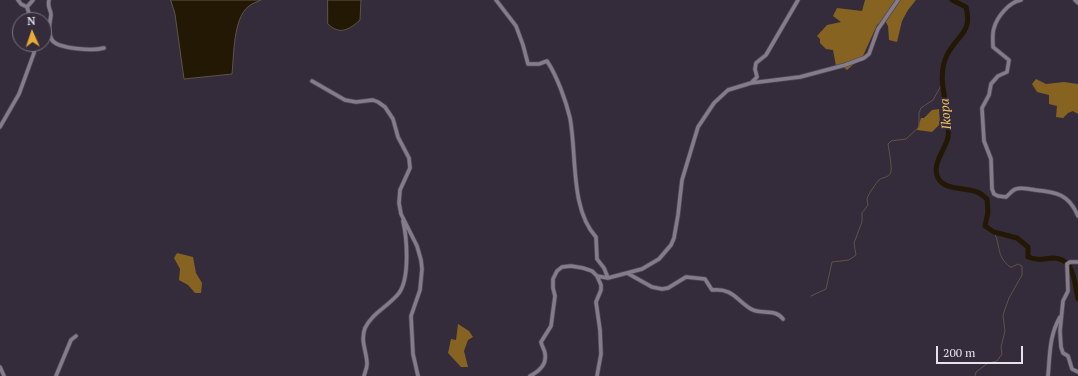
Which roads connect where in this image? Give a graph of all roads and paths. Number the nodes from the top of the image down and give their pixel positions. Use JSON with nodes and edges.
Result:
{"nodes":[{"id":1,"x":18,"y":0,"type":"edge"},
{"id":2,"x":33,"y":0,"type":"edge"},
{"id":3,"x":49,"y":0,"type":"edge"},
{"id":4,"x":496,"y":0,"type":"edge"},
{"id":5,"x":798,"y":0,"type":"edge"},
{"id":6,"x":898,"y":0,"type":"edge"},
{"id":7,"x":1020,"y":0,"type":"edge"},
{"id":8,"x":1076,"y":0,"type":"edge"},
{"id":9,"x":1078,"y":3,"type":"edge"},
{"id":10,"x":27,"y":7,"type":"junction"},
{"id":11,"x":29,"y":12,"type":"edge"},
{"id":12,"x":104,"y":48,"type":"dead end"},
{"id":13,"x":34,"y":52,"type":"edge"},
{"id":14,"x":312,"y":82,"type":"dead end"},
{"id":15,"x":751,"y":83,"type":"junction"},
{"id":16,"x":0,"y":127,"type":"edge"},
{"id":17,"x":401,"y":214,"type":"junction"},
{"id":18,"x":1078,"y":216,"type":"edge"},
{"id":19,"x":1078,"y":262,"type":"edge"},
{"id":20,"x":627,"y":273,"type":"junction"},
{"id":21,"x":597,"y":276,"type":"junction"},
{"id":22,"x":608,"y":278,"type":"junction"},
{"id":23,"x":1061,"y":314,"type":"junction"},
{"id":24,"x":783,"y":319,"type":"dead end"},
{"id":25,"x":76,"y":336,"type":"dead end"},
{"id":26,"x":0,"y":366,"type":"edge"},
{"id":27,"x":1078,"y":372,"type":"edge"},
{"id":28,"x":0,"y":375,"type":"edge"},
{"id":29,"x":4,"y":376,"type":"edge"},
{"id":30,"x":56,"y":376,"type":"edge"},
{"id":31,"x":364,"y":376,"type":"edge"},
{"id":32,"x":418,"y":376,"type":"edge"},
{"id":33,"x":530,"y":376,"type":"edge"},
{"id":34,"x":597,"y":376,"type":"edge"},
{"id":35,"x":1048,"y":376,"type":"edge"}],
"edges":[{"from":1,"to":10,"type":"street"},
{"from":2,"to":10,"type":"street"},
{"from":3,"to":12,"type":"street"},
{"from":4,"to":22,"type":"street"},
{"from":5,"to":15,"type":"street"},
{"from":6,"to":15,"type":"street"},
{"from":7,"to":18,"type":"street"},
{"from":8,"to":9,"type":"street"},
{"from":10,"to":11,"type":"street"},
{"from":13,"to":16,"type":"street"},
{"from":14,"to":17,"type":"street"},
{"from":15,"to":20,"type":"street"},
{"from":17,"to":31,"type":"street"},
{"from":17,"to":32,"type":"street"},
{"from":19,"to":23,"type":"street"},
{"from":20,"to":22,"type":"street"},
{"from":20,"to":24,"type":"street"},
{"from":21,"to":22,"type":"street"},
{"from":21,"to":33,"type":"street"},
{"from":21,"to":34,"type":"street"},
{"from":23,"to":27,"type":"street"},
{"from":23,"to":35,"type":"street"},
{"from":25,"to":30,"type":"street"},
{"from":26,"to":29,"type":"street"},
{"from":28,"to":29,"type":"street"}]}
